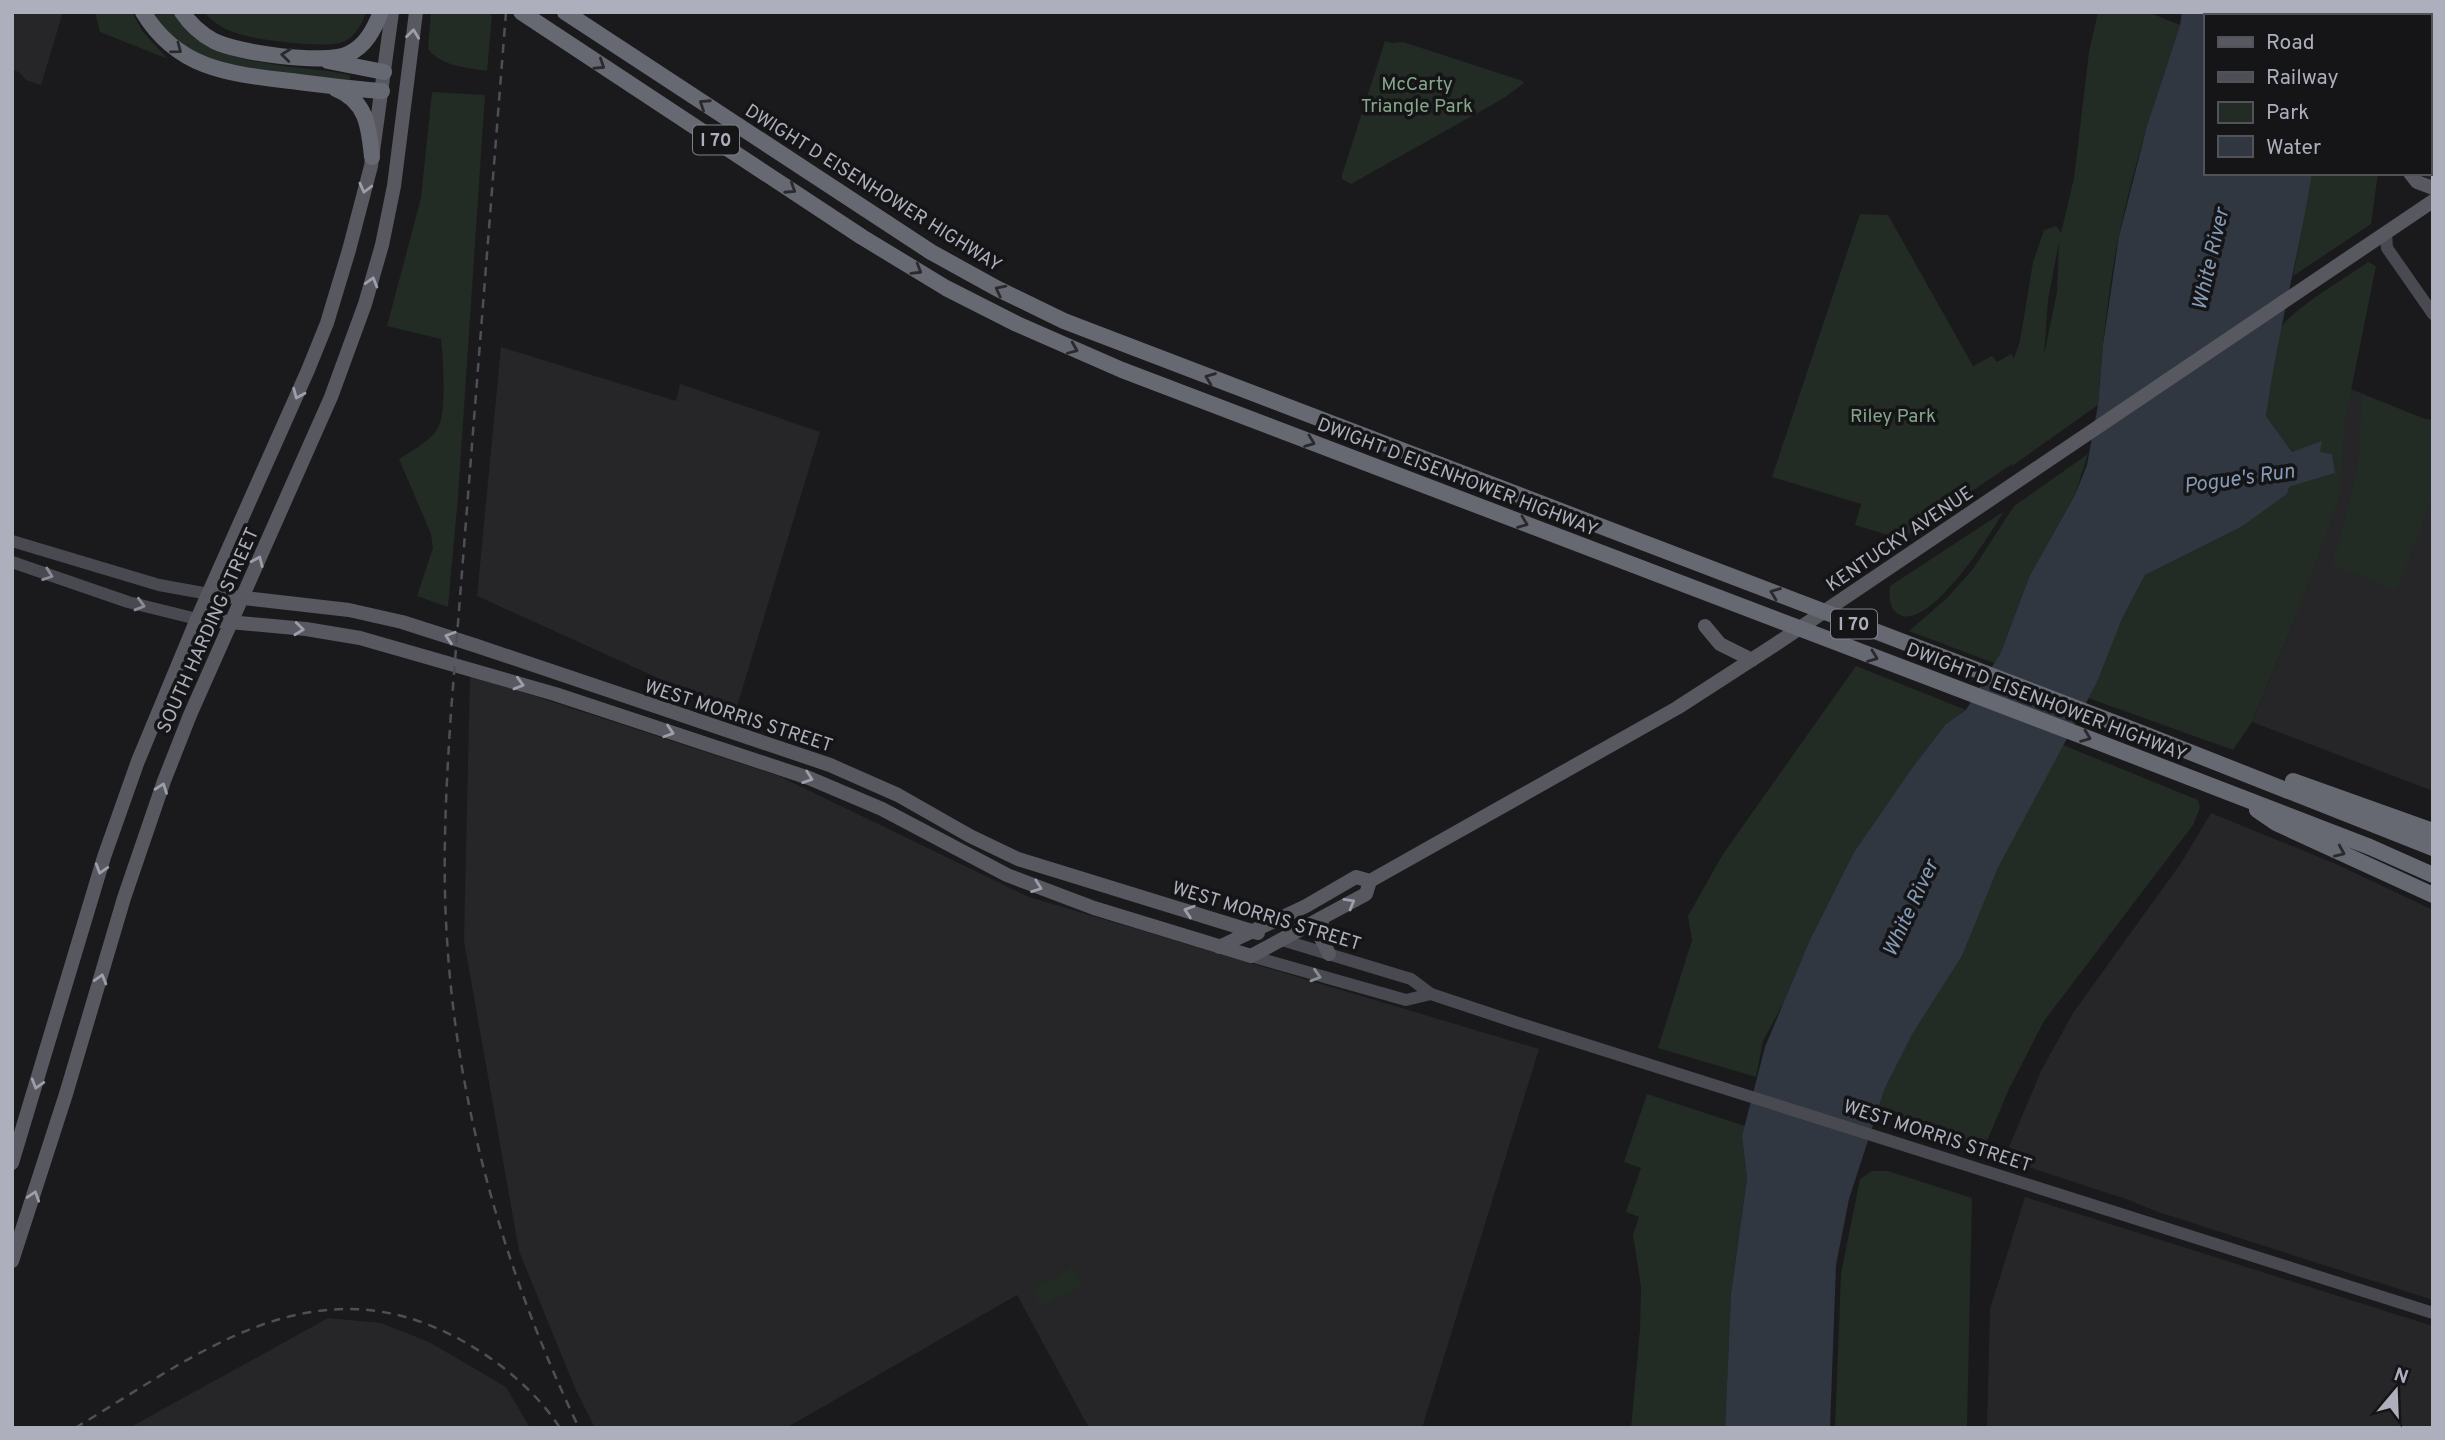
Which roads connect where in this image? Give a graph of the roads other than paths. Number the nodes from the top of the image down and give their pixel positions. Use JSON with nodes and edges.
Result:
{"nodes":[{"id":1,"x":143,"y":12,"type":"edge"},
{"id":2,"x":182,"y":12,"type":"edge"},
{"id":3,"x":381,"y":12,"type":"edge"},
{"id":4,"x":392,"y":12,"type":"edge"},
{"id":5,"x":416,"y":12,"type":"edge"},
{"id":6,"x":521,"y":12,"type":"edge"},
{"id":7,"x":565,"y":12,"type":"edge"},
{"id":8,"x":318,"y":59,"type":"junction"},
{"id":9,"x":384,"y":72,"type":"junction"},
{"id":10,"x":408,"y":75,"type":"junction"},
{"id":11,"x":327,"y":85,"type":"junction"},
{"id":12,"x":382,"y":91,"type":"junction"},
{"id":13,"x":372,"y":157,"type":"junction"},
{"id":14,"x":2412,"y":175,"type":"edge"},
{"id":15,"x":2433,"y":188,"type":"edge"},
{"id":16,"x":2433,"y":201,"type":"edge"},
{"id":17,"x":2386,"y":233,"type":"junction"},
{"id":18,"x":2433,"y":314,"type":"edge"},
{"id":19,"x":12,"y":541,"type":"edge"},
{"id":20,"x":12,"y":562,"type":"edge"},
{"id":21,"x":209,"y":594,"type":"junction"},
{"id":22,"x":242,"y":598,"type":"junction"},
{"id":23,"x":198,"y":619,"type":"junction"},
{"id":24,"x":231,"y":623,"type":"junction"},
{"id":25,"x":1705,"y":626,"type":"dead end"},
{"id":26,"x":1752,"y":660,"type":"junction"},
{"id":27,"x":2144,"y":734,"type":"junction"},
{"id":28,"x":854,"y":796,"type":"junction"},
{"id":29,"x":2238,"y":796,"type":"junction"},
{"id":30,"x":943,"y":820,"type":"junction"},
{"id":31,"x":2433,"y":831,"type":"edge"},
{"id":32,"x":951,"y":847,"type":"junction"},
{"id":33,"x":2433,"y":848,"type":"edge"},
{"id":34,"x":1058,"y":872,"type":"junction"},
{"id":35,"x":2433,"y":874,"type":"edge"},
{"id":36,"x":1370,"y":881,"type":"junction"},
{"id":37,"x":2433,"y":895,"type":"edge"},
{"id":38,"x":1322,"y":919,"type":"junction"},
{"id":39,"x":1254,"y":932,"type":"junction"},
{"id":40,"x":1282,"y":940,"type":"junction"},
{"id":41,"x":1219,"y":947,"type":"junction"},
{"id":42,"x":1329,"y":954,"type":"junction"},
{"id":43,"x":1251,"y":957,"type":"junction"},
{"id":44,"x":1431,"y":995,"type":"junction"},
{"id":45,"x":12,"y":1163,"type":"edge"},
{"id":46,"x":12,"y":1261,"type":"edge"},
{"id":47,"x":2433,"y":1313,"type":"edge"}],
"edges":[{"from":1,"to":11,"type":"highway","one_way":true},
{"from":8,"to":2,"type":"highway","one_way":true},
{"from":3,"to":8,"type":"highway"},
{"from":4,"to":9,"type":"main road","name":"SOUTH HARDING STREET"},
{"from":10,"to":5,"type":"main road","name":"SOUTH HARDING STREET","one_way":true},
{"from":6,"to":29,"type":"highway","name":"DWIGHT D EISENHOWER HIGHWAY","number":"I 70","one_way":true},
{"from":27,"to":7,"type":"highway","name":"DWIGHT D EISENHOWER HIGHWAY","number":"I 70","one_way":true},
{"from":8,"to":9,"type":"highway"},
{"from":9,"to":10,"type":"main road"},
{"from":9,"to":12,"type":"main road","name":"SOUTH HARDING STREET"},
{"from":10,"to":12,"type":"main road"},
{"from":22,"to":10,"type":"main road","name":"SOUTH HARDING STREET","one_way":true},
{"from":11,"to":12,"type":"highway"},
{"from":11,"to":13,"type":"highway"},
{"from":12,"to":13,"type":"main road","name":"SOUTH HARDING STREET"},
{"from":13,"to":21,"type":"main road","name":"SOUTH HARDING STREET","one_way":true},
{"from":14,"to":15,"type":"main road"},
{"from":16,"to":17,"type":"main road","name":"KENTUCKY AVENUE"},
{"from":17,"to":18,"type":"main road"},
{"from":17,"to":26,"type":"main road","name":"KENTUCKY AVENUE"},
{"from":19,"to":21,"type":"main road","name":"WEST MORRIS STREET"},
{"from":20,"to":23,"type":"main road","name":"WEST MORRIS STREET","one_way":true},
{"from":21,"to":22,"type":"main road","name":"WEST MORRIS STREET"},
{"from":21,"to":23,"type":"main road","name":"SOUTH HARDING STREET"},
{"from":22,"to":24,"type":"main road","name":"SOUTH HARDING STREET"},
{"from":30,"to":22,"type":"main road","name":"WEST MORRIS STREET","one_way":true},
{"from":23,"to":24,"type":"main road","name":"WEST MORRIS STREET"},
{"from":23,"to":45,"type":"main road","name":"SOUTH HARDING STREET","one_way":true},
{"from":24,"to":28,"type":"main road","name":"WEST MORRIS STREET","one_way":true},
{"from":46,"to":24,"type":"main road","name":"SOUTH HARDING STREET","one_way":true},
{"from":25,"to":26,"type":"main road"},
{"from":26,"to":36,"type":"main road","name":"KENTUCKY AVENUE"},
{"from":27,"to":31,"type":"highway"},
{"from":27,"to":33,"type":"highway","name":"DWIGHT D EISENHOWER HIGHWAY","number":"I 70"},
{"from":28,"to":30,"type":"main road"},
{"from":28,"to":32,"type":"main road","name":"WEST MORRIS STREET"},
{"from":29,"to":35,"type":"highway","name":"DWIGHT D EISENHOWER HIGHWAY","number":"I 70"},
{"from":29,"to":37,"type":"highway","one_way":true},
{"from":30,"to":34,"type":"main road","name":"WEST MORRIS STREET"},
{"from":32,"to":34,"type":"main road"},
{"from":32,"to":41,"type":"main road","name":"WEST MORRIS STREET","one_way":true},
{"from":39,"to":34,"type":"main road","name":"WEST MORRIS STREET","one_way":true},
{"from":38,"to":36,"type":"main road","name":"KENTUCKY AVENUE","one_way":true},
{"from":36,"to":39,"type":"main road","name":"KENTUCKY AVENUE"},
{"from":38,"to":40,"type":"main road","name":"KENTUCKY AVENUE"},
{"from":38,"to":42,"type":"main road"},
{"from":39,"to":40,"type":"main road","name":"WEST MORRIS STREET"},
{"from":39,"to":41,"type":"main road","name":"KENTUCKY AVENUE"},
{"from":40,"to":42,"type":"main road","name":"WEST MORRIS STREET"},
{"from":40,"to":43,"type":"main road","name":"KENTUCKY AVENUE"},
{"from":41,"to":43,"type":"main road","name":"WEST MORRIS STREET"},
{"from":42,"to":44,"type":"main road","name":"WEST MORRIS STREET"},
{"from":43,"to":44,"type":"main road","name":"WEST MORRIS STREET","one_way":true},
{"from":44,"to":47,"type":"main road","name":"WEST MORRIS STREET"}]}
